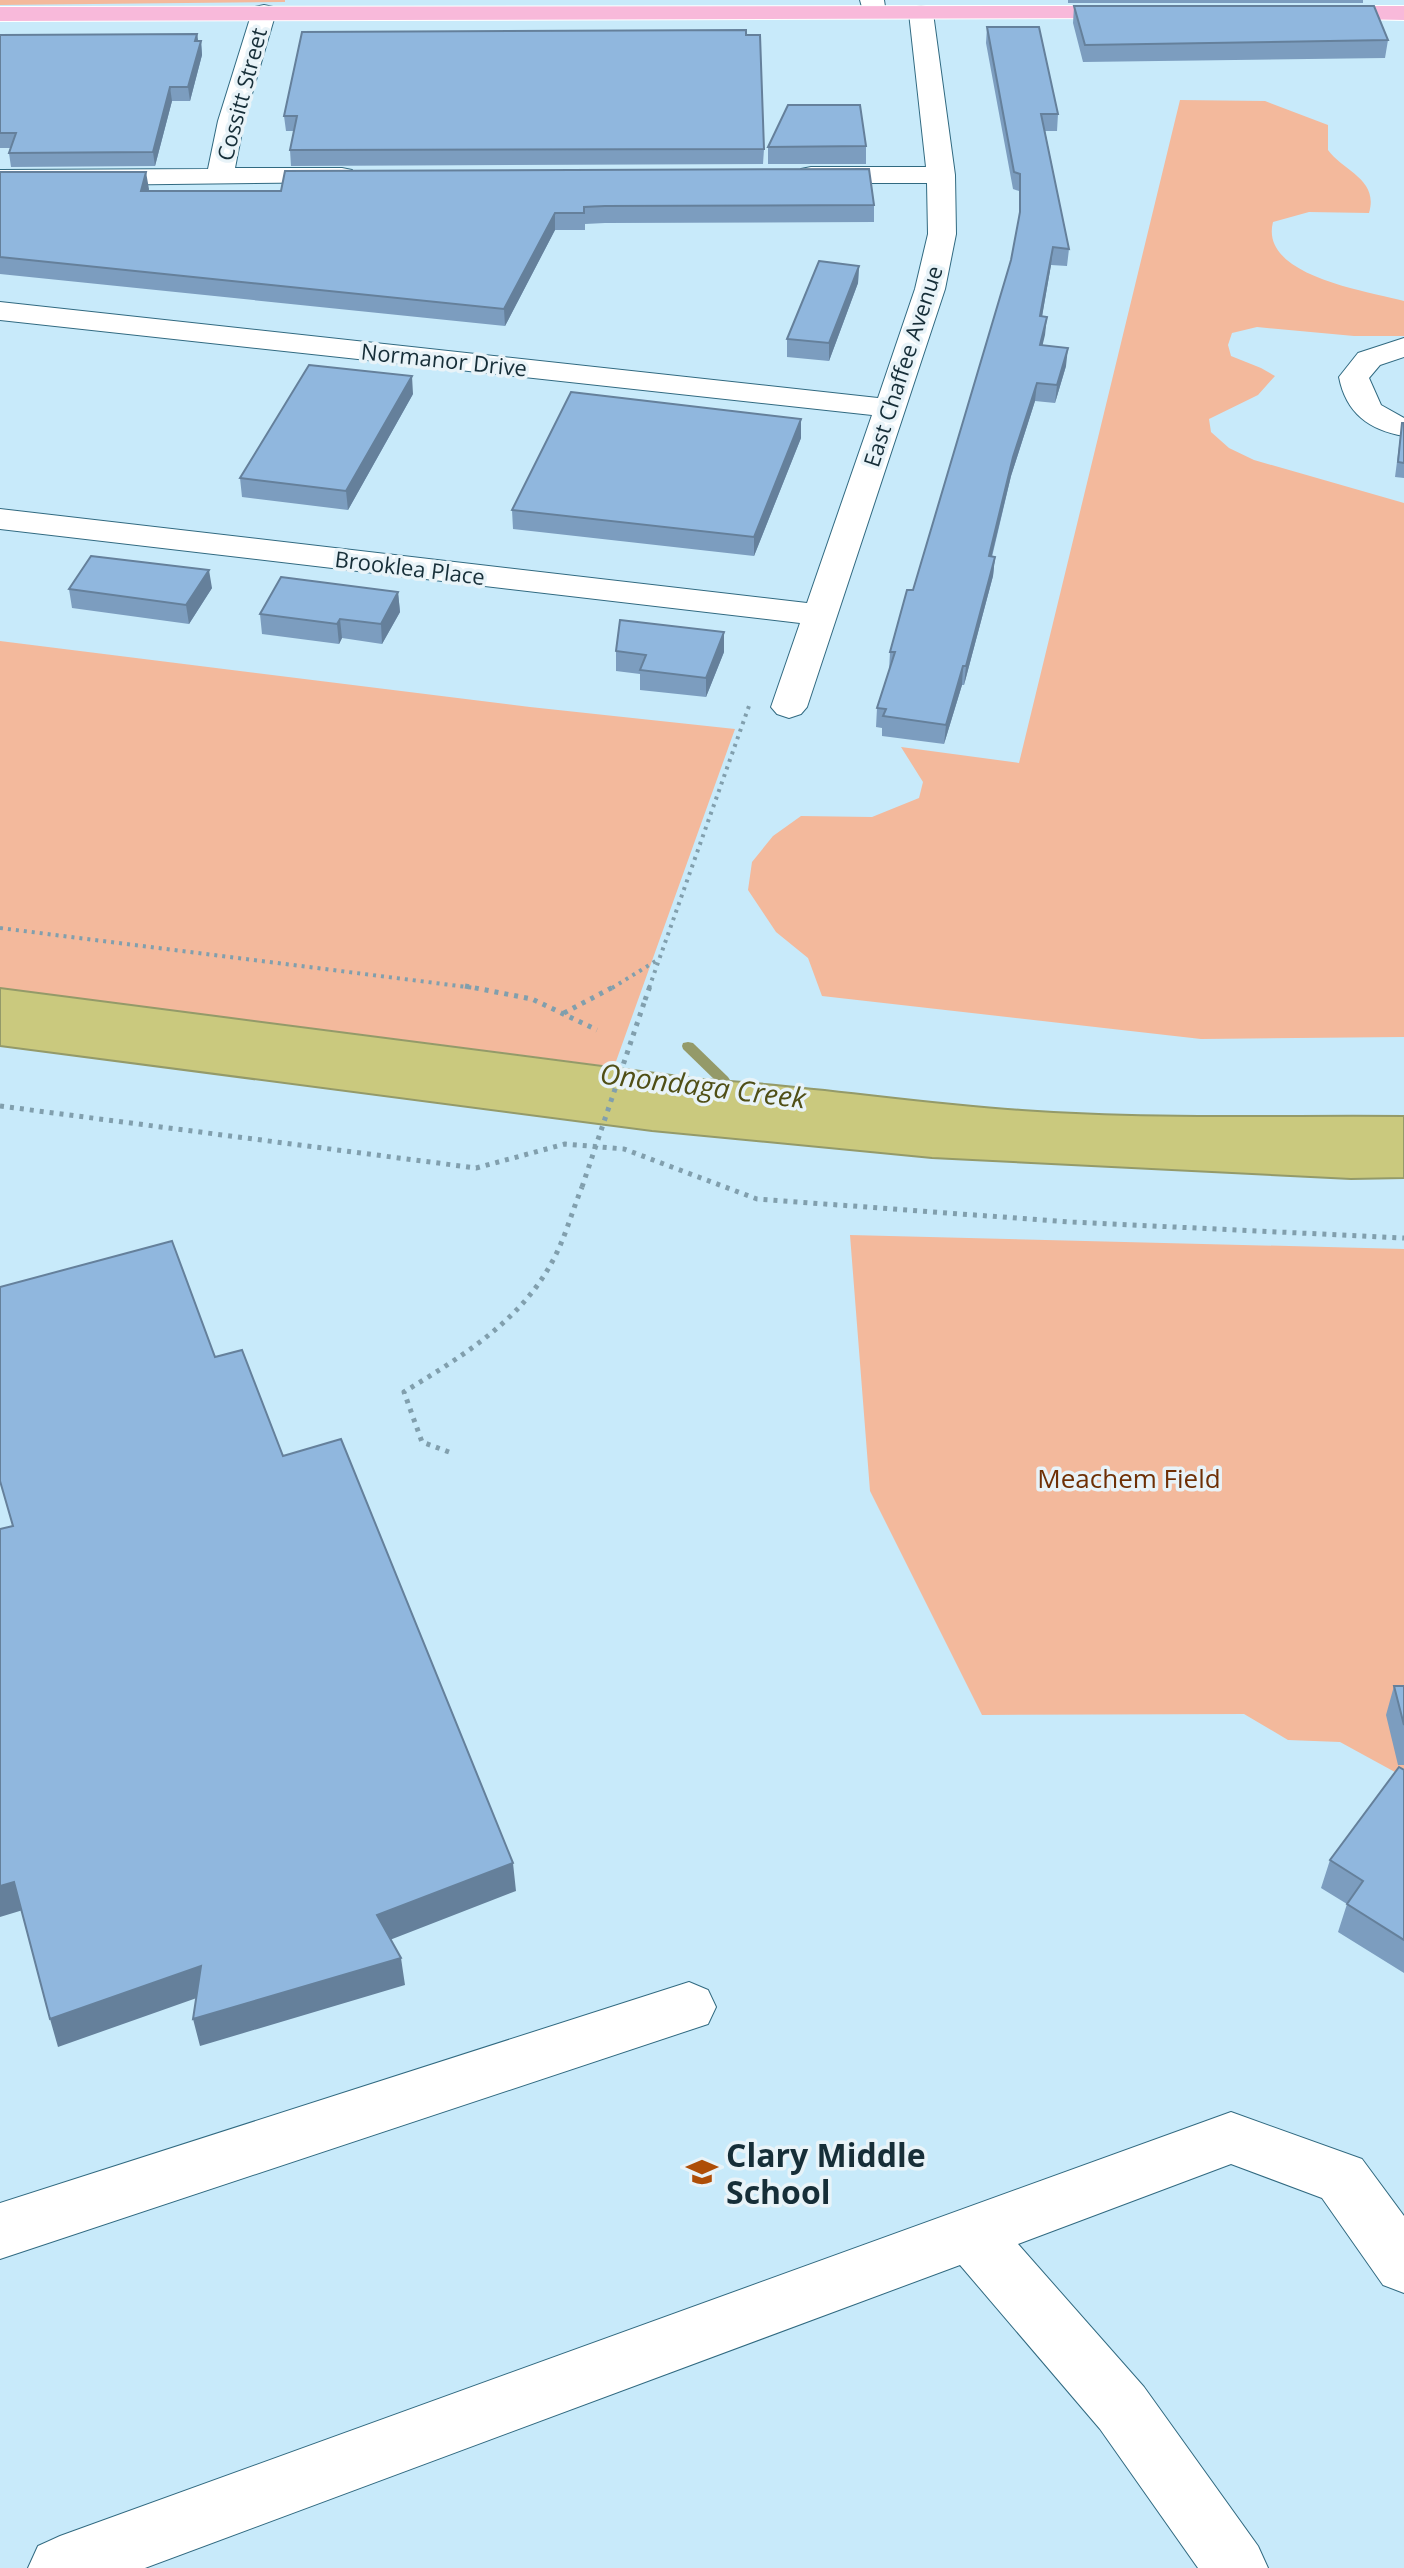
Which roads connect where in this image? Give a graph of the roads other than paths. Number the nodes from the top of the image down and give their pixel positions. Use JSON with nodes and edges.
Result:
{"nodes":[{"id":1,"x":873,"y":7,"type":"edge"},
{"id":2,"x":264,"y":12,"type":"junction"},
{"id":3,"x":921,"y":13,"type":"junction"},
{"id":4,"x":1155,"y":13,"type":"edge"},
{"id":5,"x":1295,"y":13,"type":"edge"},
{"id":6,"x":1404,"y":13,"type":"edge"},
{"id":7,"x":0,"y":14,"type":"edge"},
{"id":8,"x":786,"y":175,"type":"edge"},
{"id":9,"x":941,"y":175,"type":"junction"},
{"id":10,"x":362,"y":176,"type":"edge"},
{"id":11,"x":220,"y":177,"type":"junction"},
{"id":12,"x":0,"y":178,"type":"edge"},
{"id":13,"x":0,"y":311,"type":"edge"},
{"id":14,"x":1404,"y":347,"type":"edge"},
{"id":15,"x":889,"y":408,"type":"junction"},
{"id":16,"x":1404,"y":427,"type":"edge"},
{"id":17,"x":0,"y":519,"type":"edge"},
{"id":18,"x":819,"y":615,"type":"junction"},
{"id":19,"x":789,"y":707,"type":"dead end"},
{"id":20,"x":689,"y":2007,"type":"dead end"},
{"id":21,"x":0,"y":2231,"type":"edge"},
{"id":22,"x":971,"y":2234,"type":"junction"},
{"id":23,"x":1404,"y":2265,"type":"edge"},
{"id":24,"x":60,"y":2568,"type":"edge"},
{"id":25,"x":1236,"y":2568,"type":"edge"}],
"edges":[{"from":1,"to":2,"type":"main road"},
{"from":1,"to":3,"type":"main road"},
{"from":2,"to":7,"type":"main road"},
{"from":2,"to":11,"type":"street","name":"Cossitt Street"},
{"from":3,"to":4,"type":"main road"},
{"from":3,"to":9,"type":"street","name":"East Chaffee Avenue"},
{"from":5,"to":6,"type":"main road"},
{"from":8,"to":9,"type":"street"},
{"from":9,"to":15,"type":"street","name":"East Chaffee Avenue"},
{"from":10,"to":11,"type":"street"},
{"from":11,"to":12,"type":"street"},
{"from":13,"to":15,"type":"street","name":"Normanor Drive"},
{"from":14,"to":16,"type":"street"},
{"from":15,"to":18,"type":"street","name":"East Chaffee Avenue"},
{"from":17,"to":18,"type":"street","name":"Brooklea Place"},
{"from":18,"to":19,"type":"street","name":"East Chaffee Avenue"},
{"from":20,"to":21,"type":"street"},
{"from":22,"to":23,"type":"street"},
{"from":22,"to":24,"type":"street"},
{"from":22,"to":25,"type":"street"}]}
